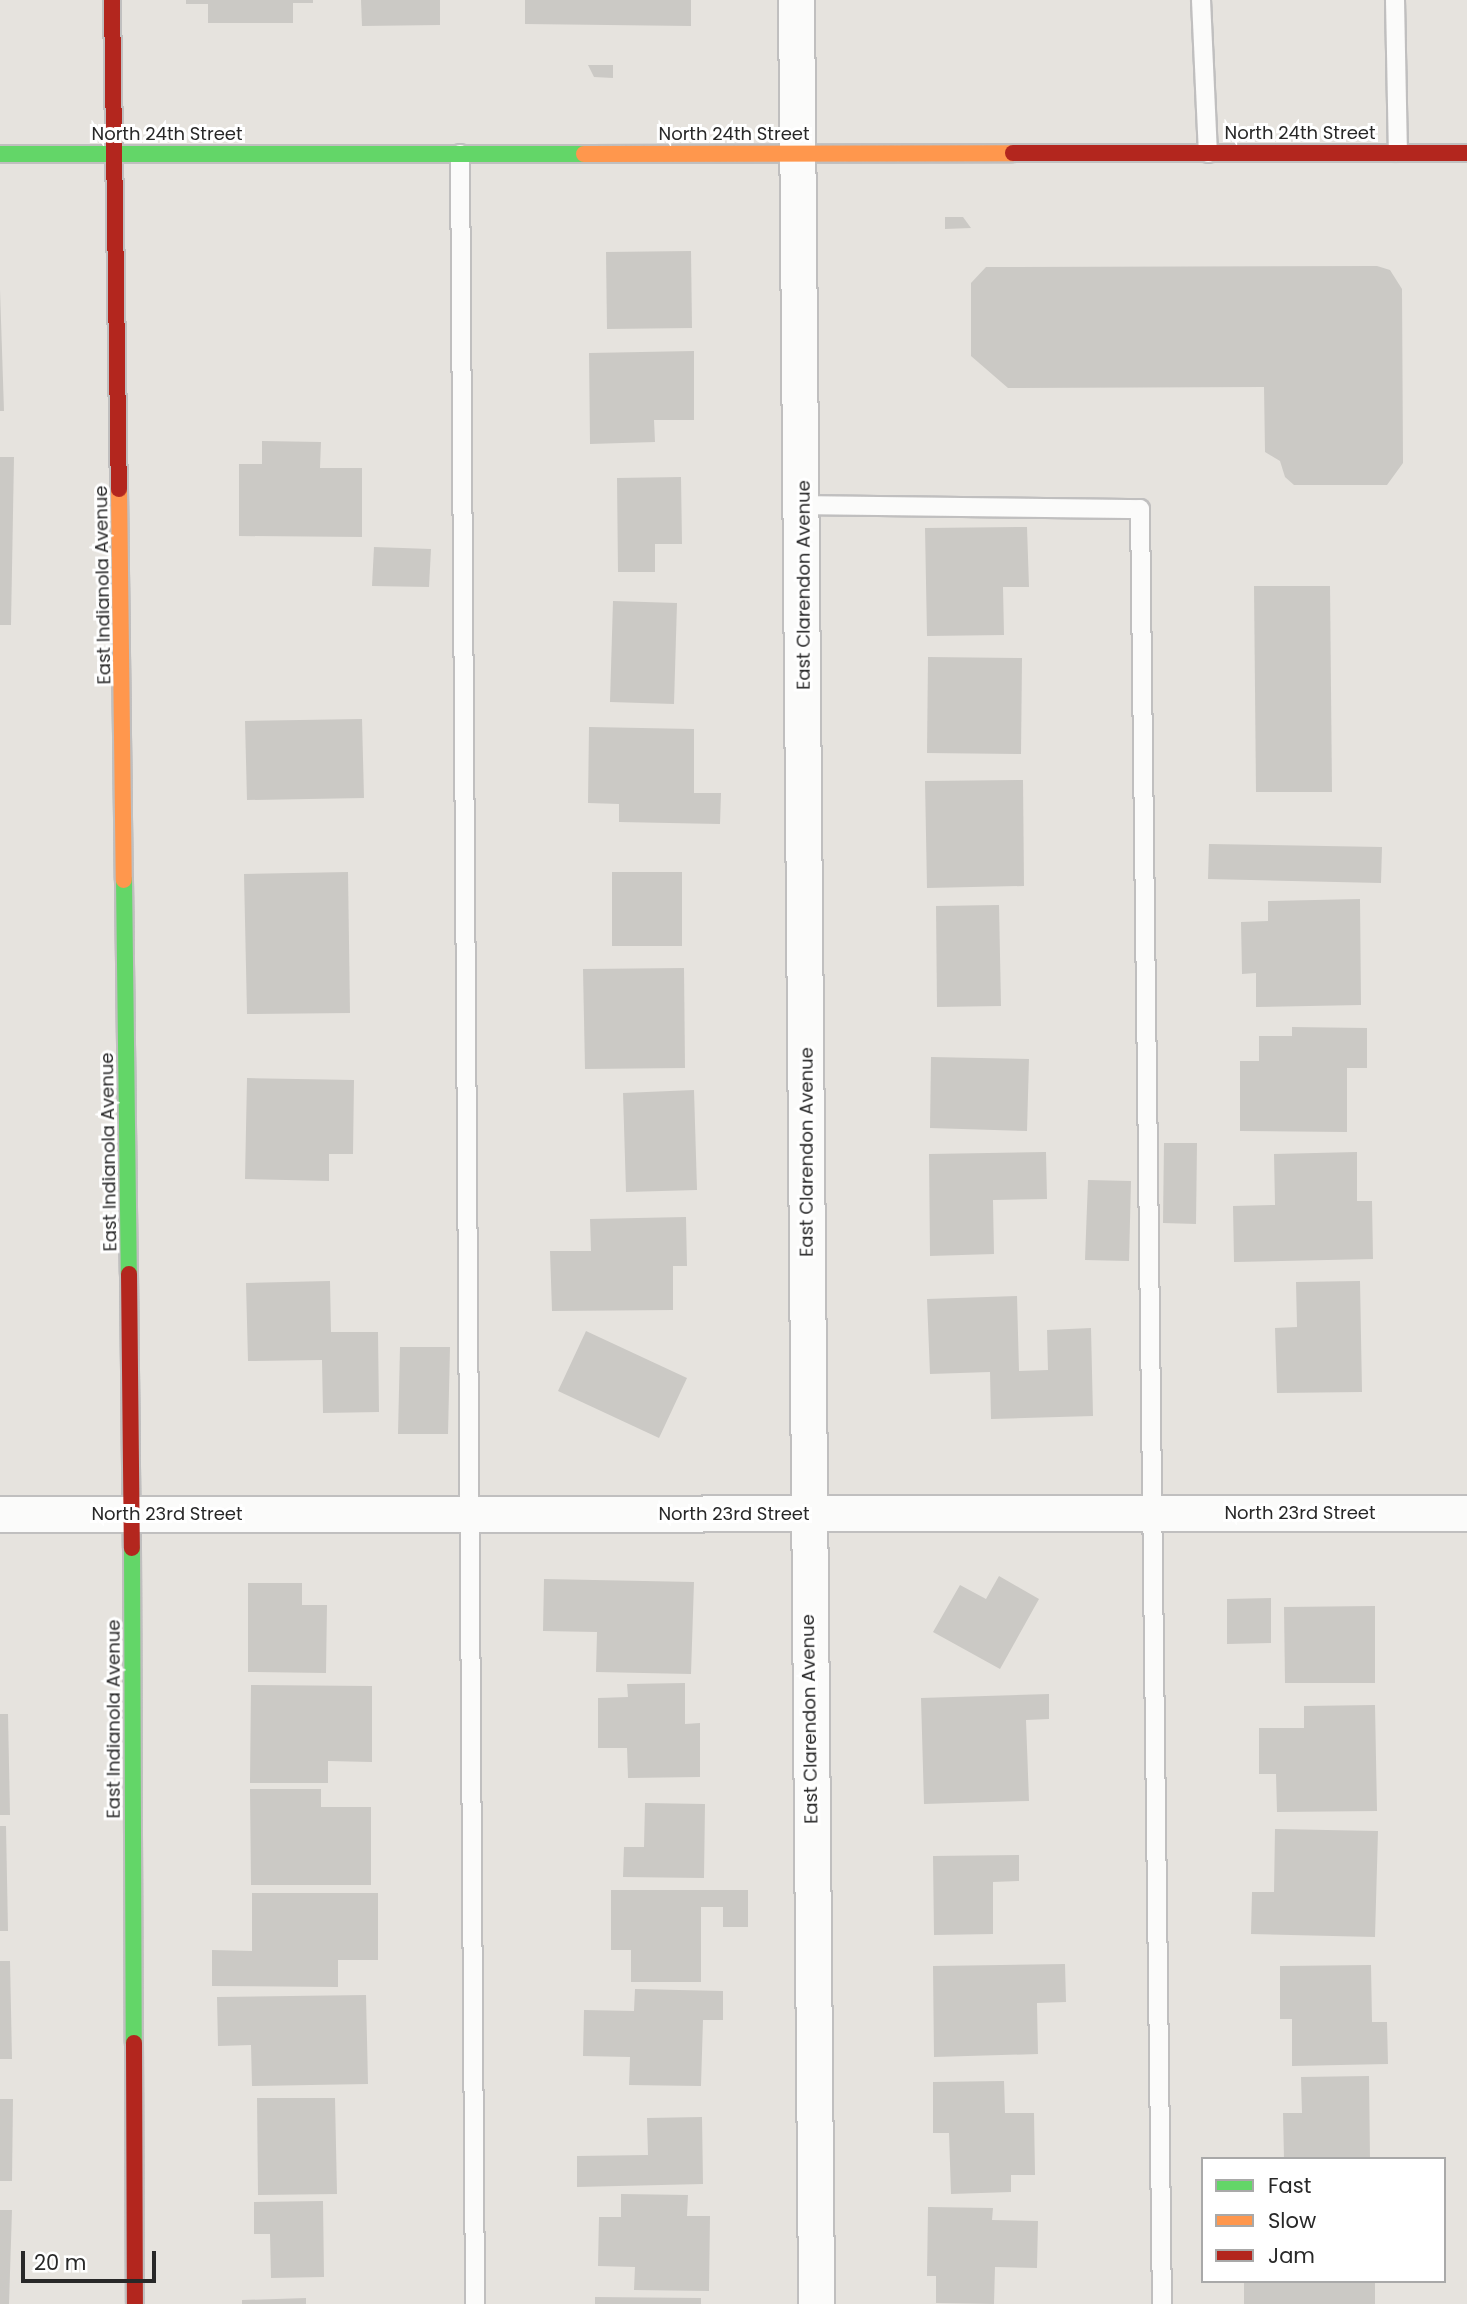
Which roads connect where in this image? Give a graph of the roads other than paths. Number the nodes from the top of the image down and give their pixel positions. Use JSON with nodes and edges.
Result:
{"nodes":[{"id":1,"x":112,"y":0,"type":"edge"},
{"id":2,"x":796,"y":0,"type":"edge"},
{"id":3,"x":1201,"y":0,"type":"edge"},
{"id":4,"x":1395,"y":0,"type":"edge"},
{"id":5,"x":1398,"y":152,"type":"junction"},
{"id":6,"x":1208,"y":153,"type":"junction"},
{"id":7,"x":1467,"y":153,"type":"edge"},
{"id":8,"x":0,"y":154,"type":"edge"},
{"id":9,"x":115,"y":154,"type":"junction"},
{"id":10,"x":460,"y":154,"type":"junction"},
{"id":11,"x":798,"y":154,"type":"junction"},
{"id":12,"x":804,"y":505,"type":"junction"},
{"id":13,"x":1467,"y":1513,"type":"edge"},
{"id":14,"x":0,"y":1514,"type":"edge"},
{"id":15,"x":132,"y":1514,"type":"junction"},
{"id":16,"x":467,"y":1514,"type":"junction"},
{"id":17,"x":809,"y":1514,"type":"junction"},
{"id":18,"x":1150,"y":1514,"type":"junction"},
{"id":19,"x":135,"y":2304,"type":"edge"},
{"id":20,"x":475,"y":2304,"type":"edge"},
{"id":21,"x":816,"y":2304,"type":"edge"},
{"id":22,"x":1162,"y":2304,"type":"edge"}],
"edges":[{"from":1,"to":9,"type":"street","name":"East Indianola Avenue"},
{"from":2,"to":11,"type":"street","name":"East Clarendon Avenue"},
{"from":3,"to":6,"type":"lane"},
{"from":4,"to":5,"type":"lane"},
{"from":5,"to":6,"type":"street","name":"North 24th Street"},
{"from":5,"to":7,"type":"street","name":"North 24th Street"},
{"from":6,"to":11,"type":"street","name":"North 24th Street"},
{"from":8,"to":9,"type":"street","name":"North 24th Street"},
{"from":9,"to":10,"type":"street","name":"North 24th Street"},
{"from":9,"to":15,"type":"street","name":"East Indianola Avenue"},
{"from":10,"to":11,"type":"street","name":"North 24th Street"},
{"from":10,"to":16,"type":"lane"},
{"from":11,"to":12,"type":"street","name":"East Clarendon Avenue"},
{"from":12,"to":17,"type":"street","name":"East Clarendon Avenue"},
{"from":12,"to":18,"type":"lane"},
{"from":13,"to":18,"type":"street","name":"North 23rd Street"},
{"from":14,"to":15,"type":"street","name":"North 23rd Street"},
{"from":15,"to":16,"type":"street","name":"North 23rd Street"},
{"from":15,"to":19,"type":"street","name":"East Indianola Avenue"},
{"from":16,"to":17,"type":"street","name":"North 23rd Street"},
{"from":16,"to":20,"type":"lane"},
{"from":17,"to":18,"type":"street","name":"North 23rd Street"},
{"from":17,"to":21,"type":"street","name":"East Clarendon Avenue"},
{"from":18,"to":22,"type":"lane"}]}
